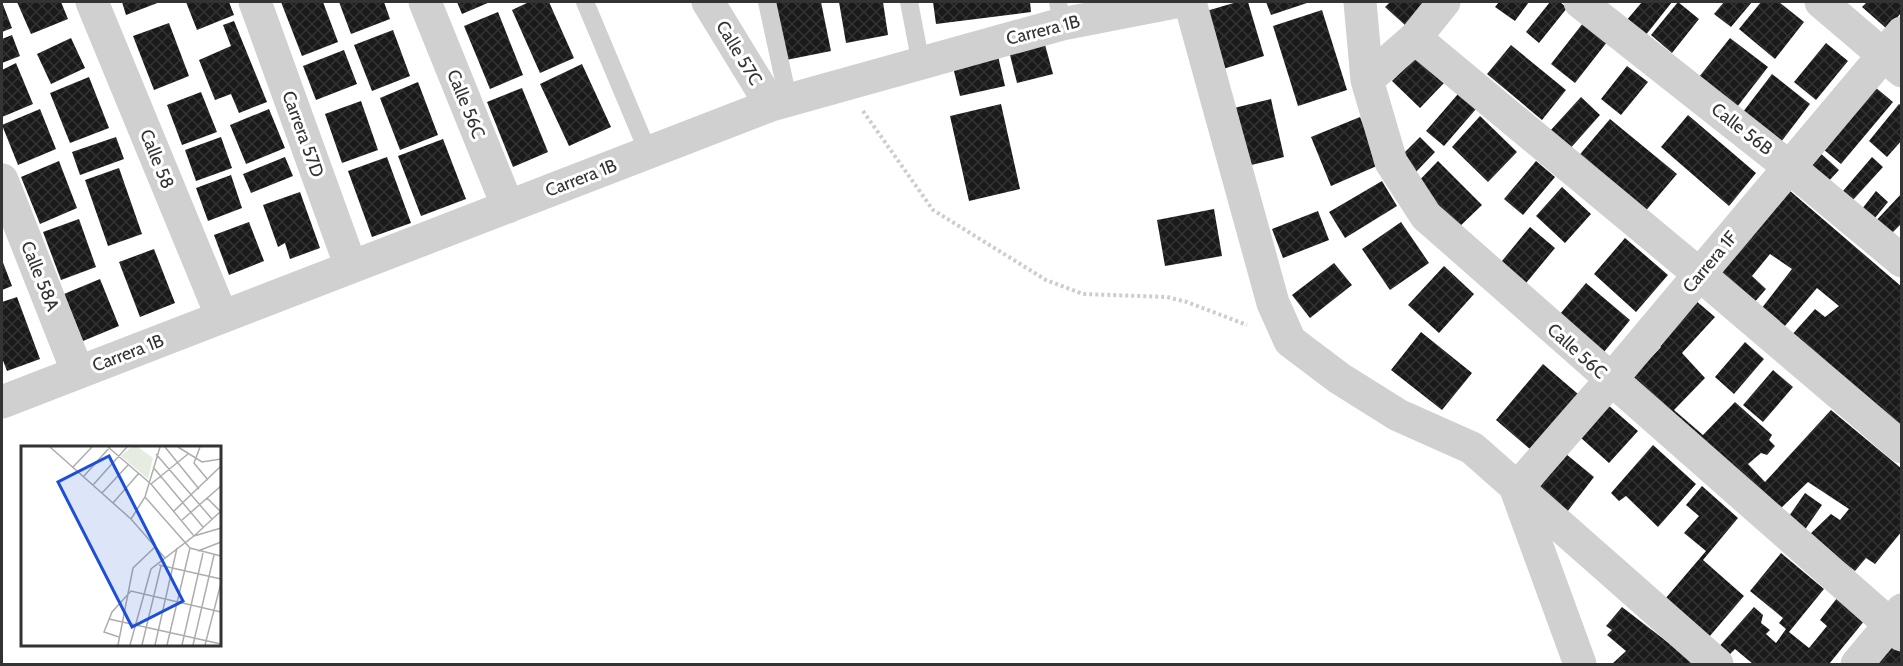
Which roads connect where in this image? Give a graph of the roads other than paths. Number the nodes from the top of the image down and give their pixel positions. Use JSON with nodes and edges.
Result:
{"nodes":[{"id":1,"x":92,"y":2,"type":"edge"},
{"id":2,"x":255,"y":2,"type":"edge"},
{"id":3,"x":425,"y":2,"type":"edge"},
{"id":4,"x":585,"y":2,"type":"edge"},
{"id":5,"x":708,"y":2,"type":"edge"},
{"id":6,"x":767,"y":2,"type":"edge"},
{"id":7,"x":909,"y":2,"type":"edge"},
{"id":8,"x":1175,"y":2,"type":"edge"},
{"id":9,"x":1190,"y":2,"type":"edge"},
{"id":10,"x":1360,"y":2,"type":"edge"},
{"id":11,"x":1444,"y":2,"type":"edge"},
{"id":12,"x":1580,"y":2,"type":"edge"},
{"id":13,"x":1821,"y":2,"type":"edge"},
{"id":14,"x":1060,"y":13,"type":"edge"},
{"id":15,"x":1415,"y":38,"type":"junction"},
{"id":16,"x":1895,"y":53,"type":"edge"},
{"id":17,"x":921,"y":64,"type":"junction"},
{"id":18,"x":1367,"y":80,"type":"junction"},
{"id":19,"x":779,"y":102,"type":"junction"},
{"id":20,"x":648,"y":152,"type":"junction"},
{"id":21,"x":1789,"y":167,"type":"junction"},
{"id":22,"x":2,"y":180,"type":"edge"},
{"id":23,"x":508,"y":207,"type":"junction"},
{"id":24,"x":1902,"y":261,"type":"edge"},
{"id":25,"x":351,"y":267,"type":"junction"},
{"id":26,"x":1699,"y":274,"type":"junction"},
{"id":27,"x":222,"y":317,"type":"junction"},
{"id":28,"x":78,"y":373,"type":"junction"},
{"id":29,"x":1610,"y":381,"type":"junction"},
{"id":30,"x":2,"y":402,"type":"edge"},
{"id":31,"x":1902,"y":447,"type":"edge"},
{"id":32,"x":1516,"y":489,"type":"junction"},
{"id":33,"x":1897,"y":623,"type":"edge"},
{"id":34,"x":1580,"y":664,"type":"edge"},
{"id":35,"x":1717,"y":664,"type":"edge"},
{"id":36,"x":1857,"y":664,"type":"edge"}],
"edges":[{"from":1,"to":27,"type":"street","name":"Calle 58"},
{"from":2,"to":25,"type":"street","name":"Carrera 57D"},
{"from":3,"to":23,"type":"street","name":"Calle 56C"},
{"from":4,"to":20,"type":"lane"},
{"from":5,"to":19,"type":"street","name":"Calle 57C"},
{"from":6,"to":19,"type":"lane"},
{"from":7,"to":17,"type":"lane"},
{"from":8,"to":14,"type":"street","name":"Carrera 1B"},
{"from":9,"to":32,"type":"street"},
{"from":10,"to":18,"type":"street","name":"Calle 56C"},
{"from":11,"to":15,"type":"street"},
{"from":12,"to":21,"type":"street","name":"Calle 56B"},
{"from":13,"to":16,"type":"street"},
{"from":14,"to":17,"type":"street","name":"Carrera 1B"},
{"from":15,"to":18,"type":"street"},
{"from":15,"to":26,"type":"street"},
{"from":16,"to":21,"type":"street","name":"Carrera 1F"},
{"from":17,"to":19,"type":"street","name":"Carrera 1B"},
{"from":18,"to":29,"type":"street","name":"Calle 56C"},
{"from":19,"to":20,"type":"street","name":"Carrera 1B"},
{"from":20,"to":23,"type":"street","name":"Carrera 1B"},
{"from":21,"to":24,"type":"street","name":"Calle 56B"},
{"from":21,"to":26,"type":"street","name":"Carrera 1F"},
{"from":22,"to":28,"type":"street","name":"Calle 58A"},
{"from":23,"to":25,"type":"street","name":"Carrera 1B"},
{"from":25,"to":27,"type":"street","name":"Carrera 1B"},
{"from":26,"to":29,"type":"street","name":"Carrera 1F"},
{"from":26,"to":31,"type":"street"},
{"from":27,"to":28,"type":"street","name":"Carrera 1B"},
{"from":28,"to":30,"type":"street","name":"Carrera 1B"},
{"from":29,"to":32,"type":"street","name":"Carrera 1F"},
{"from":29,"to":33,"type":"street","name":"Calle 56C"},
{"from":32,"to":34,"type":"street"},
{"from":32,"to":35,"type":"street"},
{"from":33,"to":36,"type":"street"}]}
